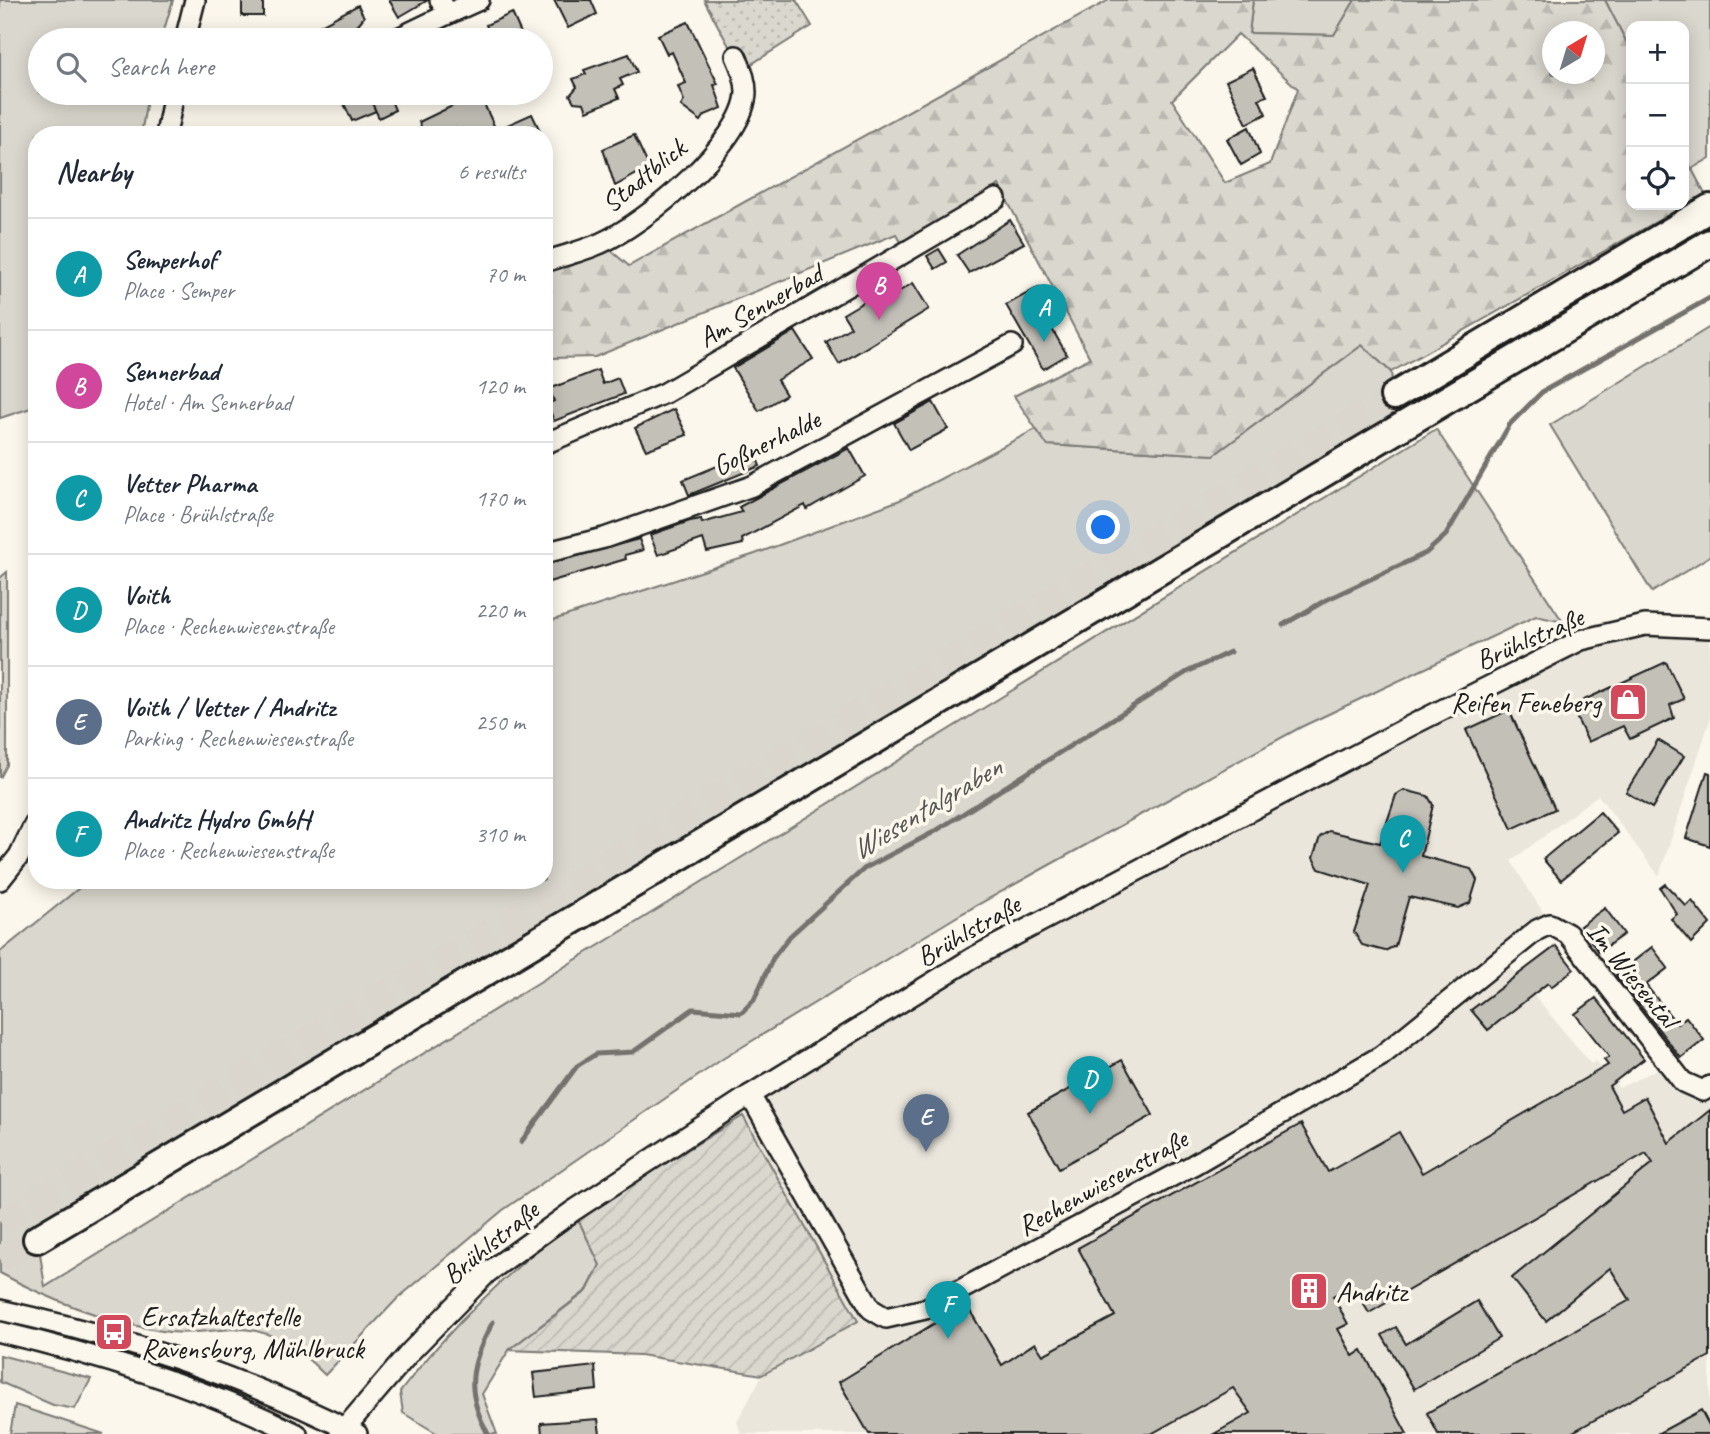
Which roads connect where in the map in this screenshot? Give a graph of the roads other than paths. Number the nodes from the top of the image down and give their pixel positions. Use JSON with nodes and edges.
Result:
{"nodes":[{"id":1,"x":194,"y":0,"type":"edge"},
{"id":2,"x":479,"y":0,"type":"edge"},
{"id":3,"x":444,"y":7,"type":"edge"},
{"id":4,"x":188,"y":28,"type":"edge"},
{"id":5,"x":412,"y":28,"type":"edge"},
{"id":6,"x":736,"y":56,"type":"dead end"},
{"id":7,"x":172,"y":105,"type":"edge"},
{"id":8,"x":168,"y":126,"type":"edge"},
{"id":9,"x":996,"y":199,"type":"dead end"},
{"id":10,"x":1710,"y":208,"type":"edge"},
{"id":11,"x":1710,"y":243,"type":"edge"},
{"id":12,"x":553,"y":259,"type":"edge"},
{"id":13,"x":1006,"y":349,"type":"dead end"},
{"id":14,"x":1394,"y":396,"type":"tunnel mouth"},
{"id":15,"x":553,"y":440,"type":"edge"},
{"id":16,"x":553,"y":551,"type":"edge"},
{"id":17,"x":1710,"y":628,"type":"edge"},
{"id":18,"x":28,"y":838,"type":"edge"},
{"id":19,"x":0,"y":880,"type":"edge"},
{"id":20,"x":1550,"y":924,"type":"joint"},
{"id":21,"x":1710,"y":1086,"type":"edge"},
{"id":22,"x":750,"y":1095,"type":"junction"},
{"id":23,"x":37,"y":1239,"type":"tunnel mouth"},
{"id":24,"x":0,"y":1310,"type":"edge"},
{"id":25,"x":0,"y":1332,"type":"edge"},
{"id":26,"x":347,"y":1432,"type":"edge"},
{"id":27,"x":297,"y":1434,"type":"edge"}],
"edges":[{"from":1,"to":4,"type":"street"},
{"from":2,"to":3,"type":"street"},
{"from":3,"to":5,"type":"street"},
{"from":6,"to":12,"type":"street","name":"Stadtblick"},
{"from":7,"to":8,"type":"street"},
{"from":9,"to":15,"type":"street","name":"Am Sennerbad"},
{"from":10,"to":14,"type":"highway"},
{"from":11,"to":23,"type":"highway"},
{"from":13,"to":16,"type":"street","name":"Goßnerhalde"},
{"from":17,"to":22,"type":"street","name":"Brühlstraße"},
{"from":18,"to":19,"type":"street"},
{"from":20,"to":21,"type":"street","name":"Im Wiesental"},
{"from":20,"to":22,"type":"street","name":"Rechenwiesenstraße"},
{"from":22,"to":26,"type":"street","name":"Brühlstraße"},
{"from":24,"to":26,"type":"street"},
{"from":25,"to":27,"type":"street"}]}
